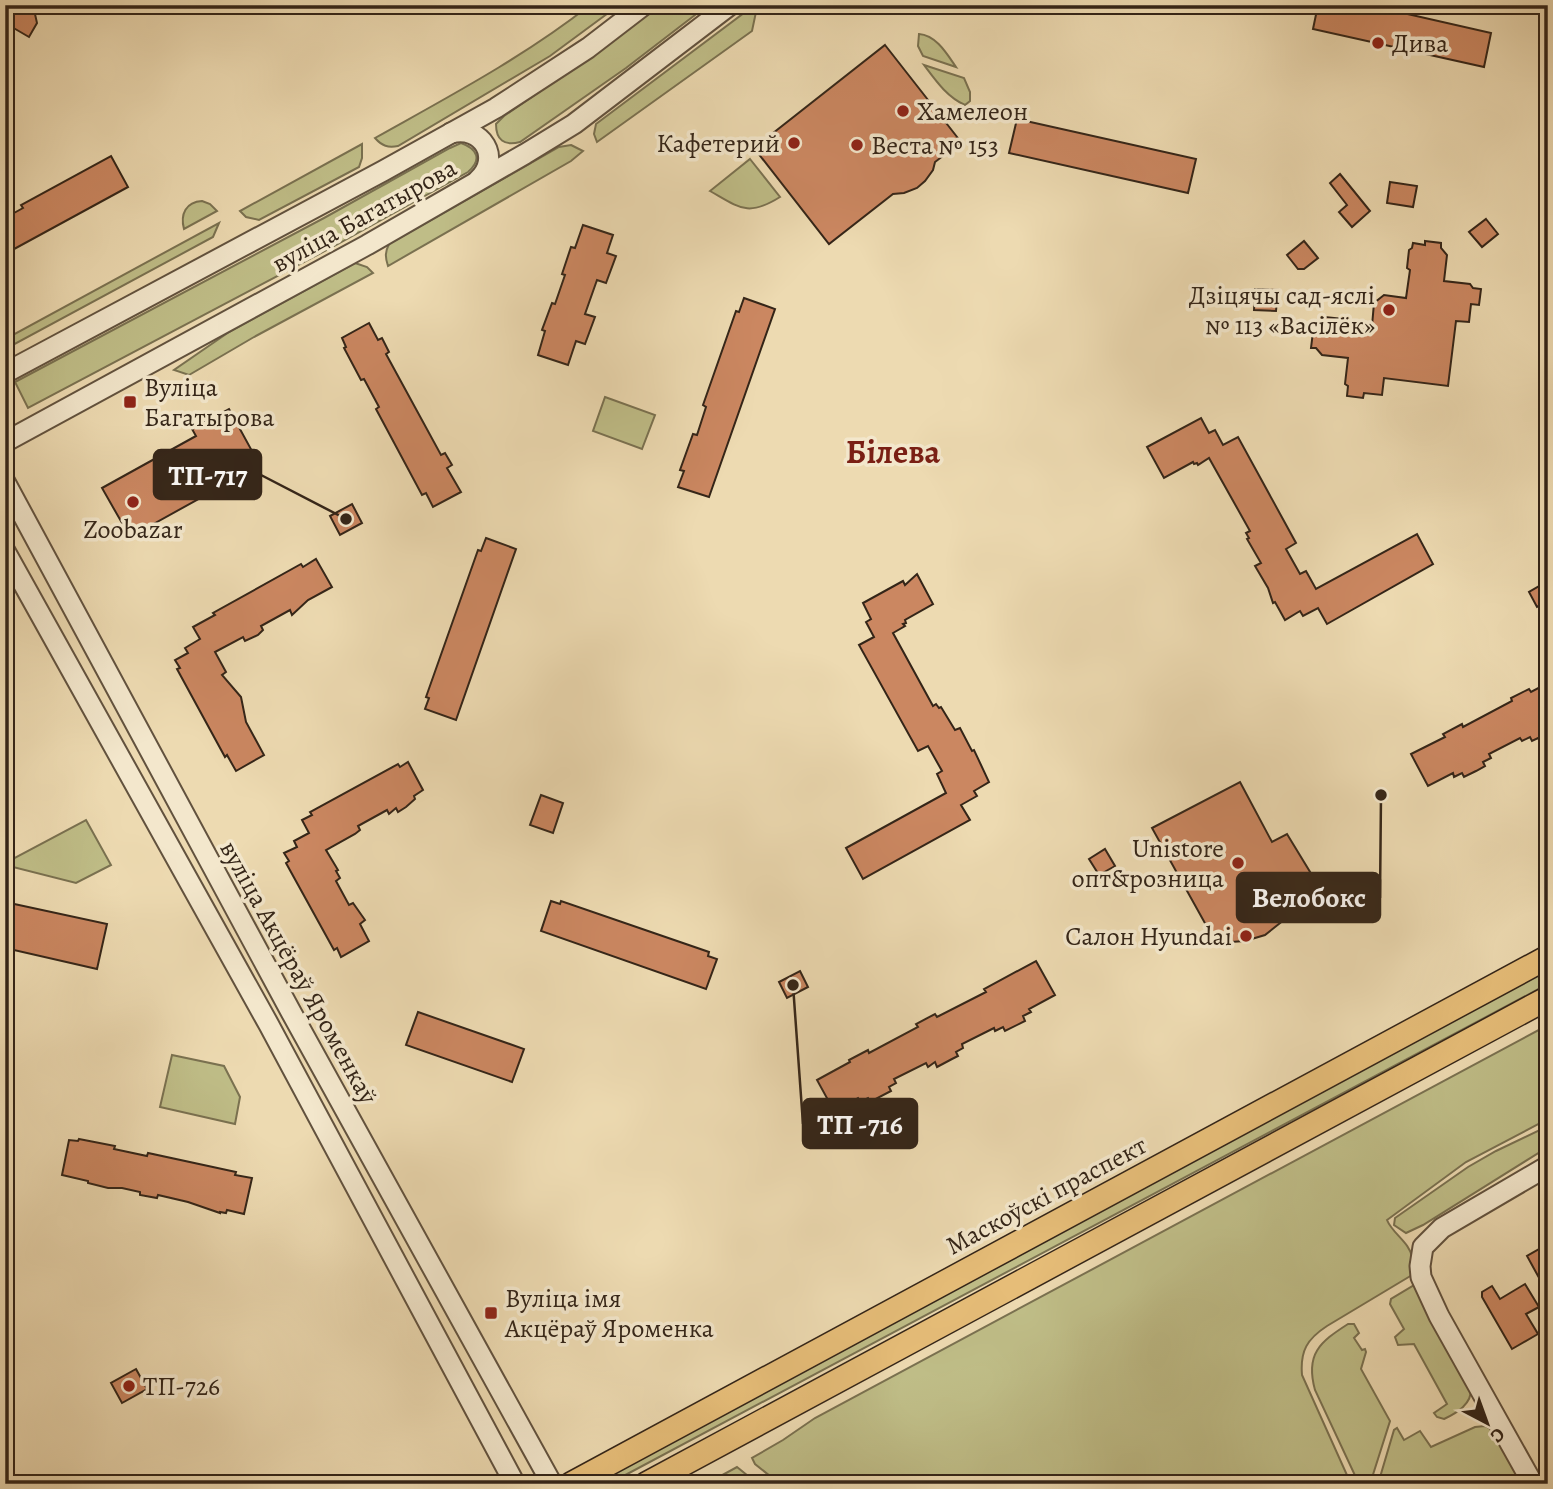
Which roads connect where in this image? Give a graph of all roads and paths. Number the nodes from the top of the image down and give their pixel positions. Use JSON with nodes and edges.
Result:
{"nodes":[{"id":1,"x":643,"y":5,"type":"edge"},
{"id":2,"x":730,"y":5,"type":"edge"},
{"id":3,"x":496,"y":108,"type":"junction"},
{"id":4,"x":451,"y":133,"type":"junction"},
{"id":5,"x":525,"y":154,"type":"junction"},
{"id":6,"x":477,"y":181,"type":"junction"},
{"id":7,"x":5,"y":373,"type":"edge"},
{"id":8,"x":5,"y":442,"type":"edge"},
{"id":9,"x":5,"y":482,"type":"edge"},
{"id":10,"x":5,"y":551,"type":"edge"},
{"id":11,"x":187,"y":820,"type":"junction"},
{"id":12,"x":162,"y":833,"type":"junction"},
{"id":13,"x":250,"y":936,"type":"junction"},
{"id":14,"x":226,"y":948,"type":"junction"},
{"id":15,"x":1548,"y":957,"type":"edge"},
{"id":16,"x":1548,"y":998,"type":"edge"},
{"id":17,"x":290,"y":1012,"type":"junction"},
{"id":18,"x":269,"y":1025,"type":"junction"},
{"id":19,"x":1548,"y":1166,"type":"edge"},
{"id":20,"x":386,"y":1184,"type":"junction"},
{"id":21,"x":360,"y":1195,"type":"junction"},
{"id":22,"x":514,"y":1484,"type":"edge"},
{"id":23,"x":552,"y":1484,"type":"edge"},
{"id":24,"x":571,"y":1484,"type":"edge"},
{"id":25,"x":646,"y":1484,"type":"edge"},
{"id":26,"x":1533,"y":1484,"type":"edge"}],
"edges":[{"from":1,"to":3,"type":"street","name":"вуліца Багатырова"},
{"from":2,"to":5,"type":"street","name":"вуліца Багатырова"},
{"from":3,"to":4,"type":"street","name":"вуліца Багатырова"},
{"from":3,"to":5,"type":"street"},
{"from":4,"to":6,"type":"street"},
{"from":4,"to":7,"type":"street","name":"вуліца Багатырова"},
{"from":5,"to":6,"type":"street","name":"вуліца Багатырова"},
{"from":6,"to":8,"type":"street","name":"вуліца Багатырова"},
{"from":9,"to":11,"type":"street","name":"вуліца Акцёраў Яроменкаў"},
{"from":10,"to":12,"type":"street","name":"вуліца Акцёраў Яроменкаў"},
{"from":11,"to":12,"type":"street"},
{"from":11,"to":13,"type":"street","name":"вуліца Акцёраў Яроменкаў"},
{"from":12,"to":14,"type":"street","name":"вуліца Акцёраў Яроменкаў"},
{"from":13,"to":14,"type":"street"},
{"from":13,"to":17,"type":"street","name":"вуліца Акцёраў Яроменкаў"},
{"from":14,"to":18,"type":"street","name":"вуліца Акцёраў Яроменкаў"},
{"from":15,"to":24,"type":"main road","name":"Маскоўскі праспект"},
{"from":16,"to":25,"type":"main road"},
{"from":17,"to":18,"type":"street"},
{"from":17,"to":20,"type":"street","name":"вуліца Акцёраў Яроменкаў"},
{"from":18,"to":21,"type":"street","name":"вуліца Акцёраў Яроменкаў"},
{"from":19,"to":26,"type":"street"},
{"from":20,"to":21,"type":"street"},
{"from":20,"to":23,"type":"street","name":"вуліца Акцёраў Яроменкаў"},
{"from":21,"to":22,"type":"street","name":"вуліца Акцёраў Яроменкаў"}]}
